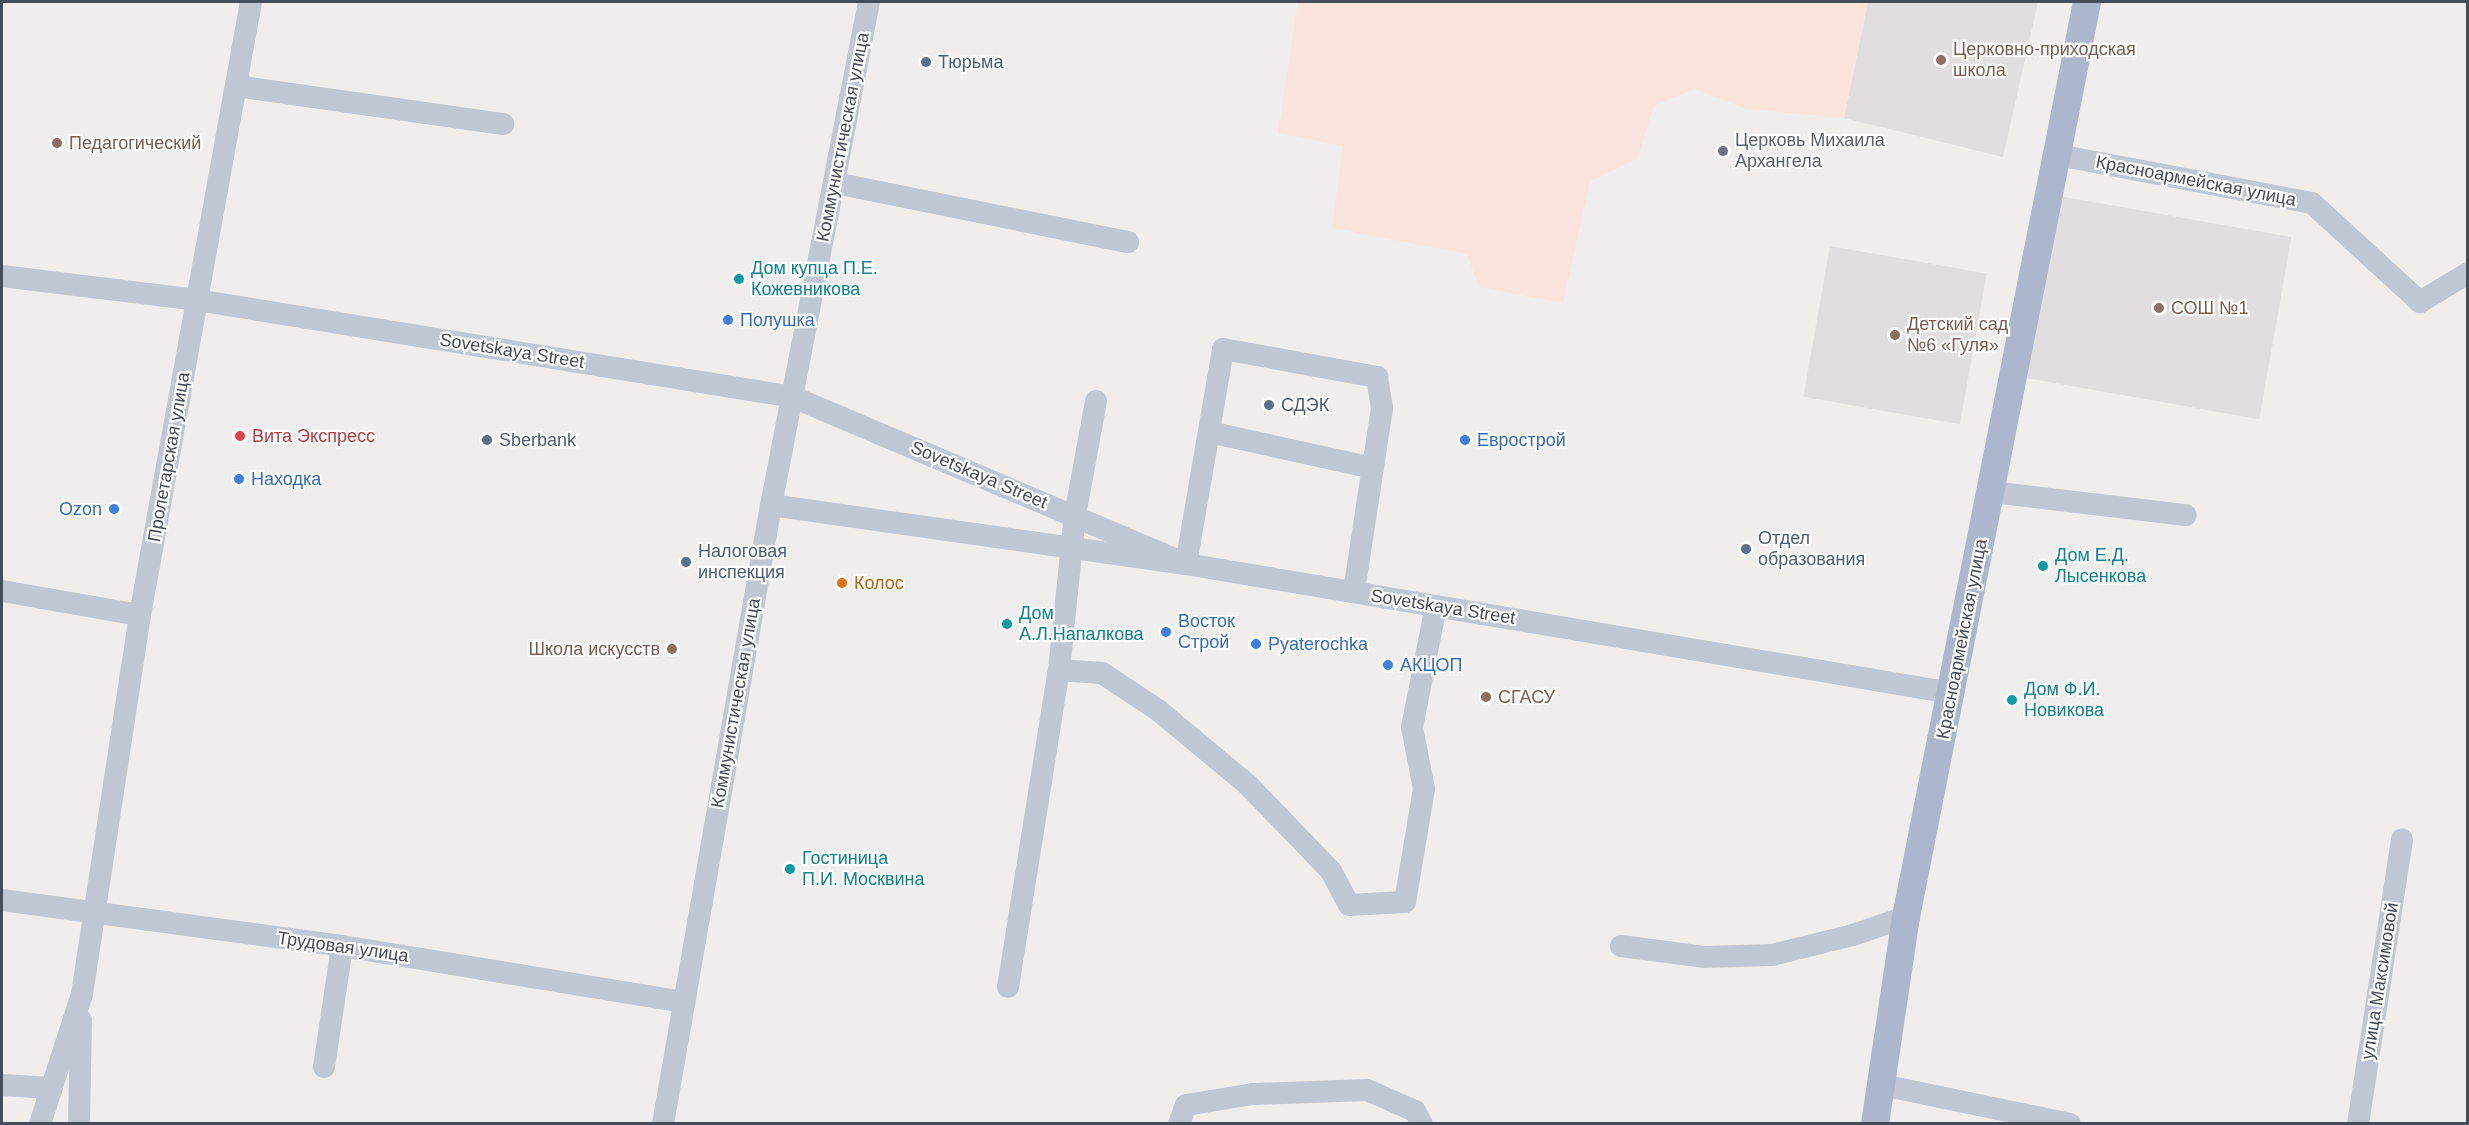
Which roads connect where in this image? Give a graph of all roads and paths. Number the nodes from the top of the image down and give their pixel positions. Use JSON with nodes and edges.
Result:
{"nodes":[{"id":1,"x":251,"y":2,"type":"edge"},
{"id":2,"x":868,"y":2,"type":"edge"},
{"id":3,"x":2087,"y":2,"type":"edge"},
{"id":4,"x":236,"y":86,"type":"junction"},
{"id":5,"x":503,"y":123,"type":"dead end"},
{"id":6,"x":2058,"y":155,"type":"junction"},
{"id":7,"x":835,"y":183,"type":"junction"},
{"id":8,"x":1128,"y":242,"type":"dead end"},
{"id":9,"x":2468,"y":273,"type":"edge"},
{"id":10,"x":2,"y":276,"type":"edge"},
{"id":11,"x":197,"y":300,"type":"junction"},
{"id":12,"x":793,"y":397,"type":"junction"},
{"id":13,"x":1096,"y":401,"type":"dead end"},
{"id":14,"x":1209,"y":432,"type":"junction"},
{"id":15,"x":1373,"y":468,"type":"junction"},
{"id":16,"x":1992,"y":492,"type":"junction"},
{"id":17,"x":771,"y":505,"type":"junction"},
{"id":18,"x":1075,"y":515,"type":"junction"},
{"id":19,"x":2186,"y":515,"type":"dead end"},
{"id":20,"x":1071,"y":549,"type":"junction"},
{"id":21,"x":1186,"y":564,"type":"junction"},
{"id":22,"x":2,"y":591,"type":"edge"},
{"id":23,"x":1354,"y":592,"type":"junction"},
{"id":24,"x":1436,"y":606,"type":"junction"},
{"id":25,"x":140,"y":615,"type":"junction"},
{"id":26,"x":1059,"y":670,"type":"junction"},
{"id":27,"x":1952,"y":693,"type":"junction"},
{"id":28,"x":2402,"y":839,"type":"dead end"},
{"id":29,"x":2,"y":900,"type":"edge"},
{"id":30,"x":94,"y":913,"type":"junction"},
{"id":31,"x":1906,"y":917,"type":"junction"},
{"id":32,"x":342,"y":946,"type":"junction"},
{"id":33,"x":1621,"y":946,"type":"dead end"},
{"id":34,"x":1008,"y":987,"type":"dead end"},
{"id":35,"x":82,"y":994,"type":"junction"},
{"id":36,"x":684,"y":1002,"type":"junction"},
{"id":37,"x":324,"y":1067,"type":"dead end"},
{"id":38,"x":2,"y":1085,"type":"edge"},
{"id":39,"x":1882,"y":1085,"type":"junction"},
{"id":40,"x":52,"y":1088,"type":"junction"},
{"id":41,"x":40,"y":1124,"type":"edge"},
{"id":42,"x":79,"y":1124,"type":"edge"},
{"id":43,"x":663,"y":1124,"type":"edge"},
{"id":44,"x":1179,"y":1124,"type":"edge"},
{"id":45,"x":1422,"y":1124,"type":"edge"},
{"id":46,"x":1875,"y":1124,"type":"edge"},
{"id":47,"x":2070,"y":1124,"type":"edge"},
{"id":48,"x":2358,"y":1124,"type":"edge"}],
"edges":[{"from":1,"to":4,"type":"street","name":"Пролетарская улица"},
{"from":2,"to":7,"type":"street","name":"Коммунистическая улица"},
{"from":3,"to":6,"type":"main road","name":"Красноармейская улица"},
{"from":4,"to":5,"type":"street"},
{"from":4,"to":11,"type":"street","name":"Пролетарская улица"},
{"from":6,"to":9,"type":"street","name":"Красноармейская улица"},
{"from":6,"to":16,"type":"main road","name":"Красноармейская улица"},
{"from":7,"to":8,"type":"street"},
{"from":7,"to":12,"type":"street","name":"Коммунистическая улица"},
{"from":10,"to":11,"type":"street","name":"Sovetskaya Street"},
{"from":11,"to":12,"type":"street","name":"Sovetskaya Street"},
{"from":11,"to":25,"type":"street","name":"Пролетарская улица"},
{"from":12,"to":17,"type":"street","name":"Коммунистическая улица"},
{"from":12,"to":18,"type":"street","name":"Sovetskaya Street"},
{"from":13,"to":18,"type":"street"},
{"from":14,"to":15,"type":"street"},
{"from":14,"to":15,"type":"street"},
{"from":14,"to":21,"type":"street"},
{"from":15,"to":23,"type":"street"},
{"from":16,"to":19,"type":"street"},
{"from":16,"to":27,"type":"main road","name":"Красноармейская улица"},
{"from":17,"to":20,"type":"street"},
{"from":17,"to":36,"type":"street","name":"Коммунистическая улица"},
{"from":18,"to":20,"type":"street"},
{"from":18,"to":21,"type":"street","name":"Sovetskaya Street"},
{"from":20,"to":21,"type":"street"},
{"from":20,"to":26,"type":"street"},
{"from":21,"to":23,"type":"street","name":"Sovetskaya Street"},
{"from":22,"to":25,"type":"street"},
{"from":23,"to":24,"type":"street","name":"Sovetskaya Street"},
{"from":24,"to":26,"type":"street"},
{"from":24,"to":27,"type":"street","name":"Sovetskaya Street"},
{"from":25,"to":30,"type":"street","name":"Пролетарская улица"},
{"from":26,"to":34,"type":"street"},
{"from":27,"to":31,"type":"main road","name":"Красноармейская улица"},
{"from":28,"to":48,"type":"street","name":"улица Максимовой"},
{"from":29,"to":30,"type":"street","name":"Трудовая улица"},
{"from":30,"to":32,"type":"street","name":"Трудовая улица"},
{"from":30,"to":35,"type":"street","name":"Пролетарская улица"},
{"from":31,"to":33,"type":"street"},
{"from":31,"to":39,"type":"main road","name":"Красноармейская улица"},
{"from":32,"to":36,"type":"street","name":"Трудовая улица"},
{"from":32,"to":37,"type":"street"},
{"from":35,"to":40,"type":"street"},
{"from":35,"to":42,"type":"street"},
{"from":36,"to":43,"type":"street","name":"Коммунистическая улица"},
{"from":38,"to":40,"type":"street"},
{"from":39,"to":46,"type":"main road","name":"Красноармейская улица"},
{"from":39,"to":47,"type":"street"},
{"from":40,"to":41,"type":"street"},
{"from":44,"to":45,"type":"street"}]}
